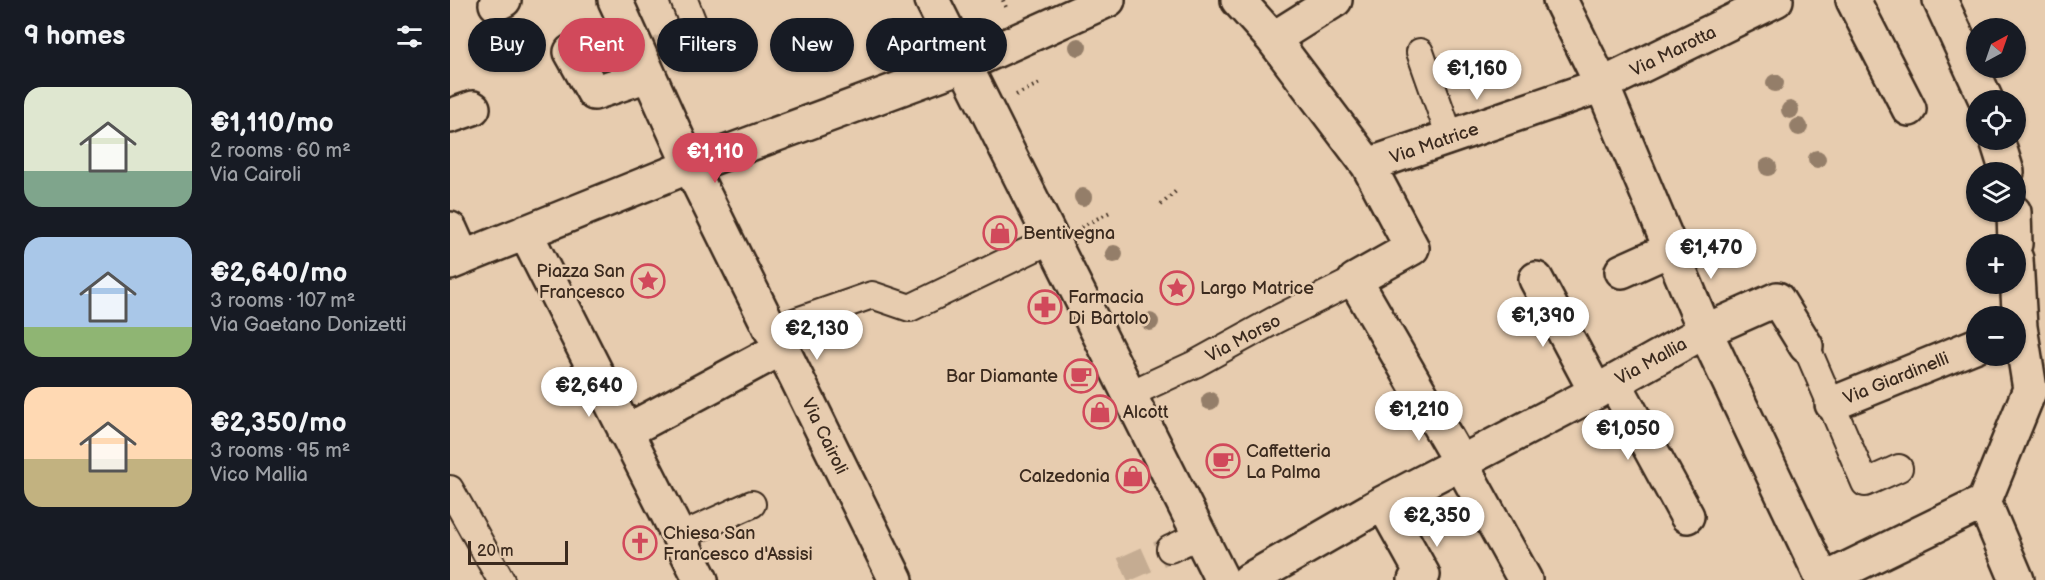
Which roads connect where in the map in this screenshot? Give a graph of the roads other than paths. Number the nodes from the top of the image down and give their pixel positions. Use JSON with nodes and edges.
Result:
{"nodes":[{"id":1,"x":615,"y":0,"type":"edge"},
{"id":2,"x":684,"y":0,"type":"edge"},
{"id":3,"x":932,"y":0,"type":"edge"},
{"id":4,"x":1108,"y":0,"type":"edge"},
{"id":5,"x":1238,"y":0,"type":"edge"},
{"id":6,"x":1335,"y":0,"type":"edge"},
{"id":7,"x":1560,"y":0,"type":"edge"},
{"id":8,"x":1776,"y":0,"type":"edge"},
{"id":9,"x":1853,"y":0,"type":"edge"},
{"id":10,"x":1940,"y":0,"type":"edge"},
{"id":11,"x":691,"y":18,"type":"edge"},
{"id":12,"x":941,"y":18,"type":"edge"},
{"id":13,"x":1273,"y":39,"type":"junction"},
{"id":14,"x":1007,"y":45,"type":"edge"},
{"id":15,"x":1420,"y":52,"type":"dead end"},
{"id":16,"x":582,"y":72,"type":"edge"},
{"id":17,"x":943,"y":72,"type":"edge"},
{"id":18,"x":969,"y":72,"type":"edge"},
{"id":19,"x":648,"y":75,"type":"junction"},
{"id":20,"x":1602,"y":86,"type":"junction"},
{"id":21,"x":1981,"y":90,"type":"edge"},
{"id":22,"x":1909,"y":109,"type":"dead end"},
{"id":23,"x":1450,"y":137,"type":"junction"},
{"id":24,"x":1368,"y":165,"type":"junction"},
{"id":25,"x":690,"y":166,"type":"junction"},
{"id":26,"x":450,"y":229,"type":"edge"},
{"id":27,"x":525,"y":232,"type":"junction"},
{"id":28,"x":1064,"y":234,"type":"junction"},
{"id":29,"x":1671,"y":249,"type":"junction"},
{"id":30,"x":456,"y":261,"type":"edge"},
{"id":31,"x":1622,"y":271,"type":"dead end"},
{"id":32,"x":1536,"y":279,"type":"dead end"},
{"id":33,"x":1355,"y":280,"type":"junction"},
{"id":34,"x":1705,"y":331,"type":"junction"},
{"id":35,"x":777,"y":339,"type":"junction"},
{"id":36,"x":1806,"y":346,"type":"joint"},
{"id":37,"x":1966,"y":349,"type":"edge"},
{"id":38,"x":2025,"y":366,"type":"edge"},
{"id":39,"x":1605,"y":387,"type":"junction"},
{"id":40,"x":1130,"y":394,"type":"junction"},
{"id":41,"x":1832,"y":404,"type":"junction"},
{"id":42,"x":625,"y":432,"type":"junction"},
{"id":43,"x":1460,"y":462,"type":"junction"},
{"id":44,"x":1899,"y":468,"type":"dead end"},
{"id":45,"x":450,"y":489,"type":"edge"},
{"id":46,"x":1383,"y":502,"type":"junction"},
{"id":47,"x":1984,"y":502,"type":"junction"},
{"id":48,"x":752,"y":504,"type":"dead end"},
{"id":49,"x":1687,"y":516,"type":"dead end"},
{"id":50,"x":1200,"y":535,"type":"junction"},
{"id":51,"x":679,"y":537,"type":"junction"},
{"id":52,"x":1170,"y":549,"type":"tunnel mouth"},
{"id":53,"x":501,"y":580,"type":"edge"},
{"id":54,"x":701,"y":580,"type":"edge"},
{"id":55,"x":896,"y":580,"type":"edge"},
{"id":56,"x":1222,"y":580,"type":"edge"},
{"id":57,"x":1249,"y":580,"type":"edge"},
{"id":58,"x":1414,"y":580,"type":"edge"},
{"id":59,"x":1525,"y":580,"type":"edge"},
{"id":60,"x":1824,"y":580,"type":"edge"},
{"id":61,"x":2017,"y":580,"type":"edge"}],
"edges":[{"from":1,"to":19,"type":"street","name":"Via Cairoli"},
{"from":2,"to":11,"type":"street"},
{"from":3,"to":12,"type":"street"},
{"from":4,"to":14,"type":"street"},
{"from":5,"to":13,"type":"street","name":"Via Matrice"},
{"from":6,"to":13,"type":"street"},
{"from":7,"to":20,"type":"street"},
{"from":8,"to":20,"type":"street","name":"Via Marotta"},
{"from":9,"to":22,"type":"street"},
{"from":10,"to":21,"type":"street"},
{"from":13,"to":24,"type":"street","name":"Via Matrice"},
{"from":15,"to":23,"type":"street"},
{"from":16,"to":19,"type":"street"},
{"from":17,"to":25,"type":"street"},
{"from":18,"to":28,"type":"street"},
{"from":19,"to":25,"type":"street","name":"Via Cairoli"},
{"from":20,"to":23,"type":"street","name":"Via Matrice"},
{"from":20,"to":29,"type":"street"},
{"from":23,"to":24,"type":"street","name":"Via Matrice"},
{"from":24,"to":33,"type":"street","name":"Via Matrice"},
{"from":25,"to":27,"type":"street"},
{"from":25,"to":35,"type":"street","name":"Via Cairoli"},
{"from":26,"to":30,"type":"street"},
{"from":27,"to":30,"type":"street"},
{"from":27,"to":42,"type":"street"},
{"from":28,"to":35,"type":"street"},
{"from":28,"to":40,"type":"street"},
{"from":29,"to":31,"type":"street"},
{"from":29,"to":34,"type":"street"},
{"from":32,"to":39,"type":"street"},
{"from":33,"to":40,"type":"street","name":"Via Morso"},
{"from":33,"to":43,"type":"street"},
{"from":34,"to":36,"type":"street","name":"Via Giardinelli"},
{"from":34,"to":39,"type":"street","name":"Via Mallia"},
{"from":34,"to":60,"type":"street"},
{"from":35,"to":42,"type":"street"},
{"from":35,"to":55,"type":"street","name":"Via Cairoli"},
{"from":36,"to":41,"type":"street","name":"Via Giardinelli"},
{"from":37,"to":41,"type":"street","name":"Via Giardinelli"},
{"from":38,"to":47,"type":"street"},
{"from":39,"to":43,"type":"street","name":"Via Mallia"},
{"from":39,"to":49,"type":"street"},
{"from":40,"to":50,"type":"street"},
{"from":41,"to":44,"type":"street"},
{"from":42,"to":51,"type":"street"},
{"from":43,"to":46,"type":"street","name":"Via Mallia"},
{"from":43,"to":59,"type":"street"},
{"from":45,"to":53,"type":"street"},
{"from":46,"to":57,"type":"street","name":"Via Mallia"},
{"from":46,"to":58,"type":"street"},
{"from":47,"to":60,"type":"street"},
{"from":47,"to":61,"type":"street"},
{"from":48,"to":51,"type":"street"},
{"from":50,"to":52,"type":"street"},
{"from":50,"to":56,"type":"street"},
{"from":51,"to":54,"type":"street"}]}
